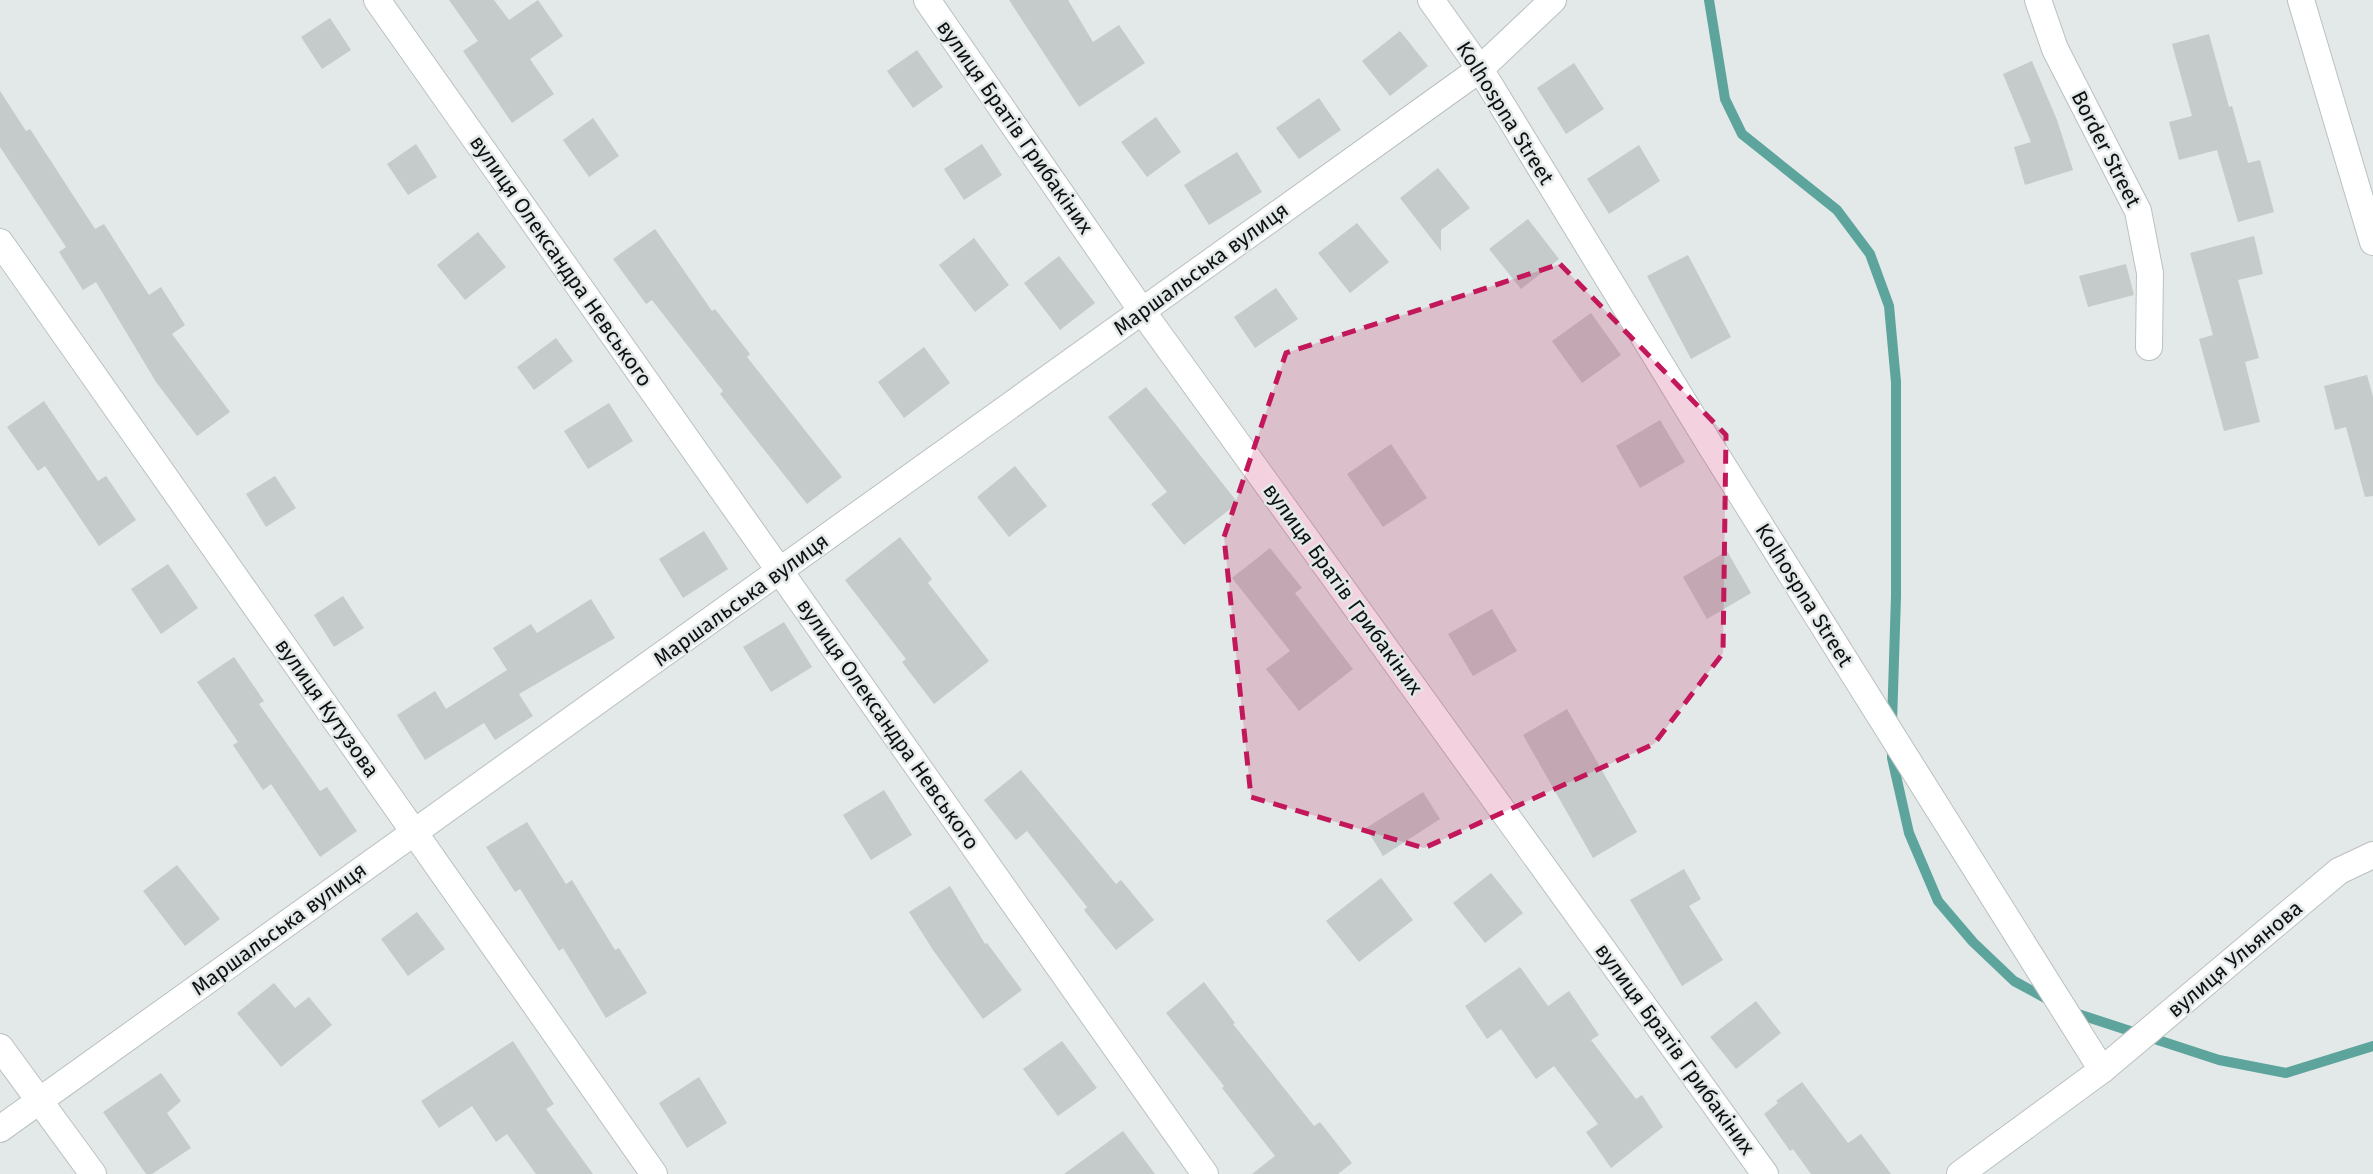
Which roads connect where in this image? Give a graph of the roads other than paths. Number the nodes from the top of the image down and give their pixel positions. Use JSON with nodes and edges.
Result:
{"nodes":[{"id":1,"x":377,"y":0,"type":"edge"},
{"id":2,"x":927,"y":0,"type":"edge"},
{"id":3,"x":1431,"y":0,"type":"edge"},
{"id":4,"x":1553,"y":0,"type":"edge"},
{"id":5,"x":2038,"y":0,"type":"edge"},
{"id":6,"x":2301,"y":0,"type":"edge"},
{"id":7,"x":1480,"y":69,"type":"junction"},
{"id":8,"x":0,"y":242,"type":"edge"},
{"id":9,"x":2373,"y":242,"type":"edge"},
{"id":10,"x":1142,"y":312,"type":"junction"},
{"id":11,"x":2149,"y":346,"type":"dead end"},
{"id":12,"x":781,"y":571,"type":"junction"},
{"id":13,"x":414,"y":832,"type":"junction"},
{"id":14,"x":2373,"y":855,"type":"edge"},
{"id":15,"x":0,"y":1047,"type":"edge"},
{"id":16,"x":2102,"y":1070,"type":"junction"},
{"id":17,"x":39,"y":1101,"type":"junction"},
{"id":18,"x":0,"y":1129,"type":"edge"},
{"id":19,"x":93,"y":1174,"type":"edge"},
{"id":20,"x":654,"y":1174,"type":"edge"},
{"id":21,"x":1205,"y":1174,"type":"edge"},
{"id":22,"x":1765,"y":1174,"type":"edge"},
{"id":23,"x":1960,"y":1174,"type":"edge"}],
"edges":[{"from":1,"to":12,"type":"street","name":"вулиця Олександра Невського"},
{"from":2,"to":10,"type":"street","name":"вулиця Братів Грибакіних"},
{"from":3,"to":7,"type":"street","name":"Kolhospna Street"},
{"from":4,"to":7,"type":"street","name":"Маршальська вулиця"},
{"from":5,"to":11,"type":"street","name":"Border Street"},
{"from":6,"to":9,"type":"street"},
{"from":7,"to":10,"type":"street","name":"Маршальська вулиця"},
{"from":7,"to":16,"type":"street","name":"Kolhospna Street"},
{"from":8,"to":13,"type":"street","name":"вулиця Кутузова"},
{"from":10,"to":12,"type":"street","name":"Маршальська вулиця"},
{"from":10,"to":22,"type":"street","name":"вулиця Братів Грибакіних"},
{"from":12,"to":13,"type":"street","name":"Маршальська вулиця"},
{"from":12,"to":21,"type":"street","name":"вулиця Олександра Невського"},
{"from":13,"to":17,"type":"street","name":"Маршальська вулиця"},
{"from":13,"to":20,"type":"street","name":"вулиця Кутузова"},
{"from":14,"to":16,"type":"street","name":"вулиця Ульянова"},
{"from":15,"to":17,"type":"street"},
{"from":16,"to":23,"type":"street"},
{"from":17,"to":18,"type":"street","name":"Маршальська вулиця"},
{"from":17,"to":19,"type":"street"}]}
